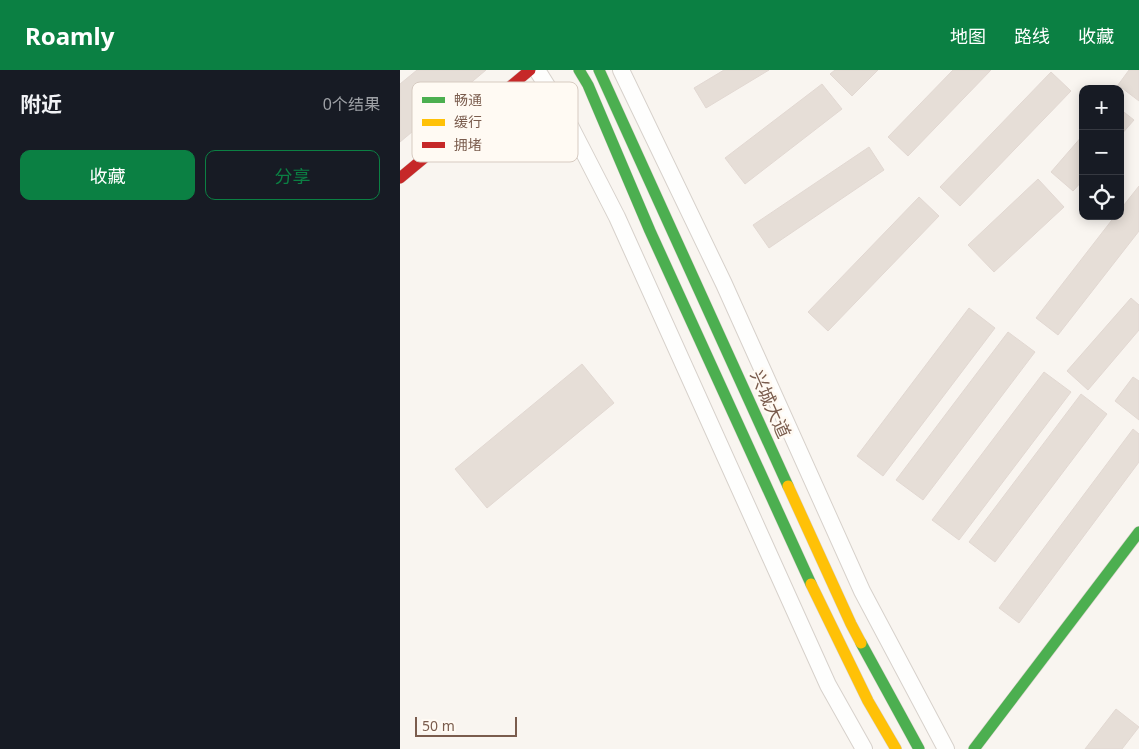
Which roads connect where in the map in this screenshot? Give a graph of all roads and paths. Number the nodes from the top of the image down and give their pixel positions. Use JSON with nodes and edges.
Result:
{"nodes":[{"id":1,"x":530,"y":70,"type":"edge"},
{"id":2,"x":537,"y":70,"type":"edge"},
{"id":3,"x":579,"y":70,"type":"edge"},
{"id":4,"x":600,"y":70,"type":"edge"},
{"id":5,"x":621,"y":70,"type":"edge"},
{"id":6,"x":516,"y":82,"type":"edge"},
{"id":7,"x":544,"y":82,"type":"edge"},
{"id":8,"x":578,"y":141,"type":"edge"},
{"id":9,"x":419,"y":162,"type":"edge"},
{"id":10,"x":400,"y":178,"type":"edge"},
{"id":11,"x":1139,"y":532,"type":"edge"},
{"id":12,"x":864,"y":749,"type":"edge"},
{"id":13,"x":896,"y":749,"type":"edge"},
{"id":14,"x":919,"y":749,"type":"edge"},
{"id":15,"x":946,"y":749,"type":"edge"},
{"id":16,"x":974,"y":749,"type":"edge"}],
"edges":[{"from":1,"to":6,"type":"main road"},
{"from":2,"to":7,"type":"street"},
{"from":3,"to":13,"type":"main road"},
{"from":4,"to":14,"type":"main road","name":"兴城大道"},
{"from":5,"to":15,"type":"street"},
{"from":8,"to":12,"type":"street"},
{"from":9,"to":10,"type":"main road"},
{"from":11,"to":16,"type":"main road"}]}
